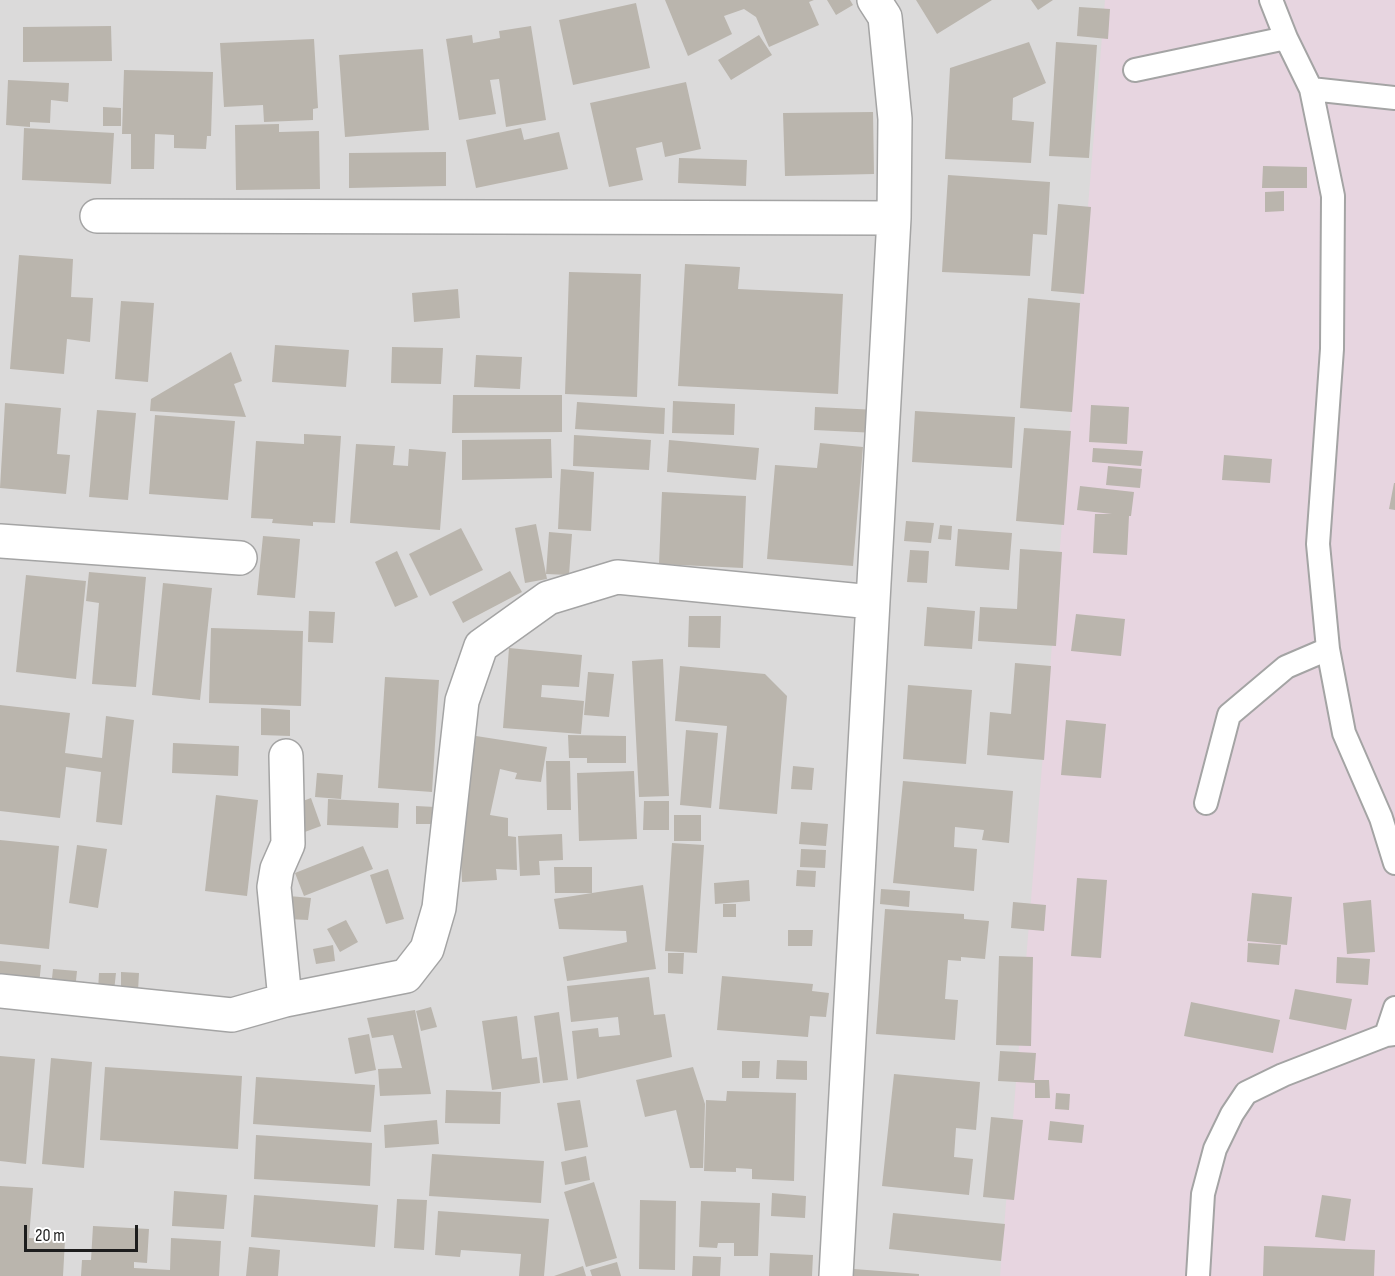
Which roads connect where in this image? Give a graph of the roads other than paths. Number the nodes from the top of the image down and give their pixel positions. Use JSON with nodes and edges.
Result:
{"nodes":[{"id":1,"x":874,"y":0,"type":"edge"},
{"id":2,"x":1271,"y":0,"type":"edge"},
{"id":3,"x":1286,"y":38,"type":"junction"},
{"id":4,"x":1135,"y":70,"type":"dead end"},
{"id":5,"x":1311,"y":89,"type":"junction"},
{"id":6,"x":1395,"y":98,"type":"edge"},
{"id":7,"x":97,"y":216,"type":"dead end"},
{"id":8,"x":894,"y":218,"type":"junction"},
{"id":9,"x":0,"y":541,"type":"edge"},
{"id":10,"x":240,"y":558,"type":"dead end"},
{"id":11,"x":872,"y":602,"type":"junction"},
{"id":12,"x":1328,"y":649,"type":"junction"},
{"id":13,"x":286,"y":756,"type":"dead end"},
{"id":14,"x":1206,"y":803,"type":"dead end"},
{"id":15,"x":1395,"y":863,"type":"edge"},
{"id":16,"x":0,"y":991,"type":"edge"},
{"id":17,"x":285,"y":1000,"type":"junction"},
{"id":18,"x":1395,"y":1008,"type":"edge"},
{"id":19,"x":1390,"y":1034,"type":"edge"},
{"id":20,"x":836,"y":1276,"type":"edge"},
{"id":21,"x":1198,"y":1276,"type":"edge"}],
"edges":[{"from":1,"to":8,"type":"street"},
{"from":2,"to":3,"type":"lane"},
{"from":3,"to":4,"type":"lane"},
{"from":3,"to":5,"type":"lane"},
{"from":5,"to":6,"type":"lane"},
{"from":5,"to":12,"type":"lane"},
{"from":7,"to":8,"type":"street"},
{"from":8,"to":11,"type":"street"},
{"from":9,"to":10,"type":"street"},
{"from":11,"to":17,"type":"street"},
{"from":11,"to":20,"type":"street"},
{"from":12,"to":14,"type":"lane"},
{"from":12,"to":15,"type":"lane"},
{"from":13,"to":17,"type":"street"},
{"from":16,"to":17,"type":"street"},
{"from":18,"to":19,"type":"lane"},
{"from":19,"to":21,"type":"lane"}]}
